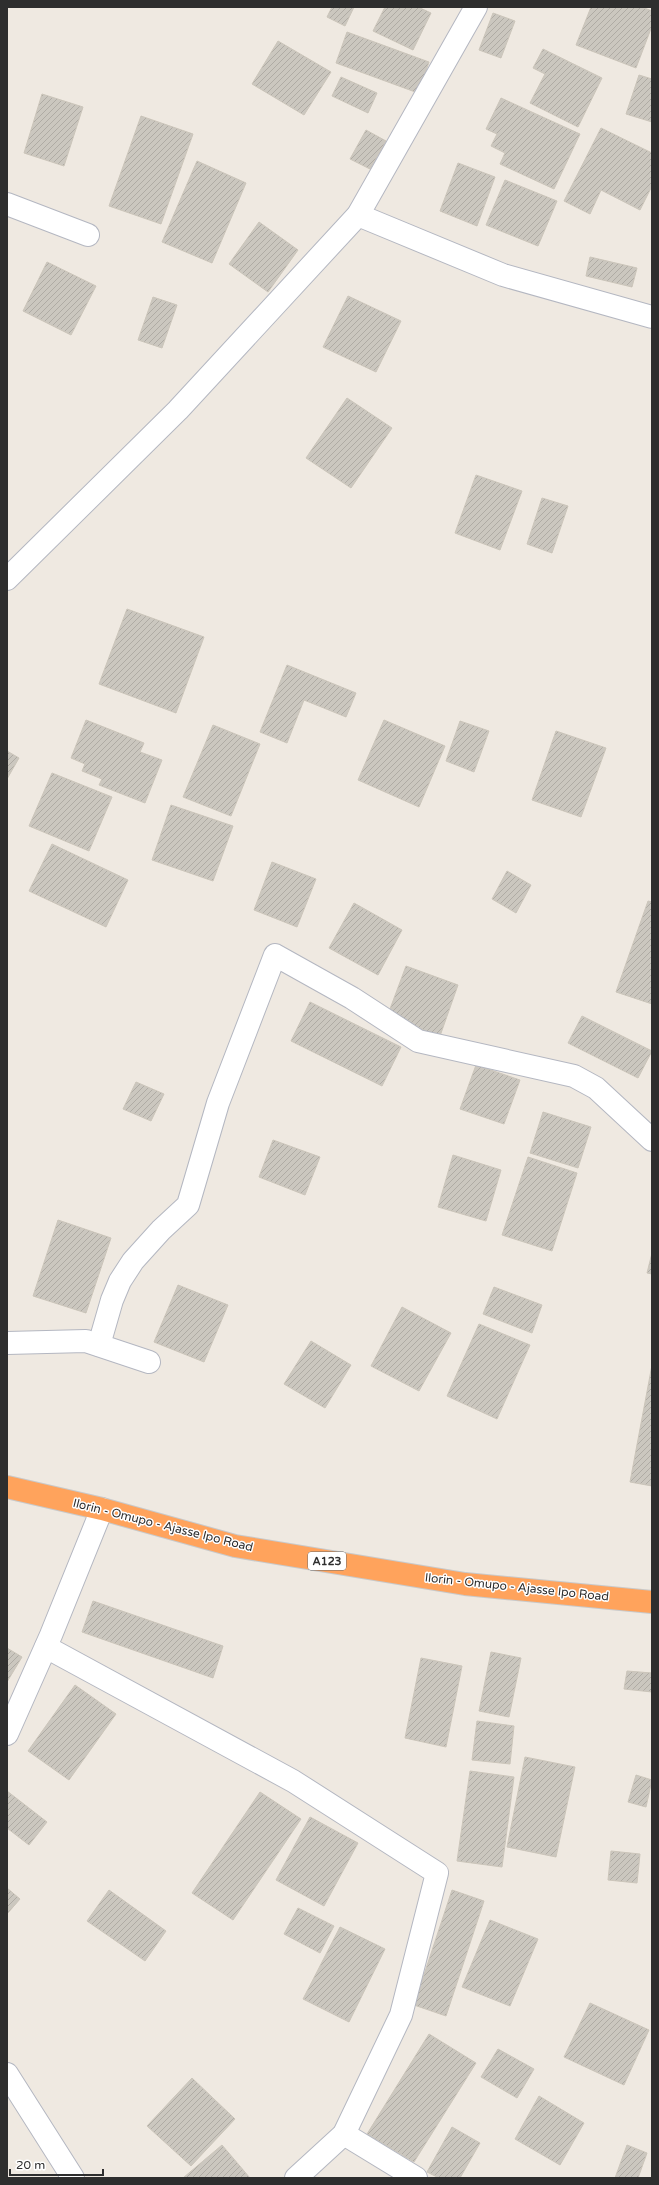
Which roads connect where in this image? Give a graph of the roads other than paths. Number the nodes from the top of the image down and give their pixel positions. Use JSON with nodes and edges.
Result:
{"nodes":[{"id":1,"x":476,"y":7,"type":"edge"},
{"id":2,"x":7,"y":204,"type":"edge"},
{"id":3,"x":358,"y":215,"type":"junction"},
{"id":4,"x":88,"y":235,"type":"dead end"},
{"id":5,"x":652,"y":317,"type":"edge"},
{"id":6,"x":7,"y":579,"type":"edge"},
{"id":7,"x":652,"y":1140,"type":"edge"},
{"id":8,"x":7,"y":1343,"type":"edge"},
{"id":9,"x":99,"y":1345,"type":"junction"},
{"id":10,"x":149,"y":1362,"type":"dead end"},
{"id":11,"x":7,"y":1487,"type":"edge"},
{"id":12,"x":102,"y":1509,"type":"junction"},
{"id":13,"x":652,"y":1602,"type":"edge"},
{"id":14,"x":46,"y":1647,"type":"junction"},
{"id":15,"x":7,"y":1734,"type":"edge"},
{"id":16,"x":7,"y":2074,"type":"edge"},
{"id":17,"x":344,"y":2134,"type":"junction"},
{"id":18,"x":73,"y":2178,"type":"edge"},
{"id":19,"x":296,"y":2178,"type":"edge"},
{"id":20,"x":416,"y":2178,"type":"edge"}],
"edges":[{"from":1,"to":3,"type":"street"},
{"from":2,"to":4,"type":"street"},
{"from":3,"to":5,"type":"street"},
{"from":3,"to":6,"type":"street"},
{"from":7,"to":9,"type":"street"},
{"from":8,"to":9,"type":"street"},
{"from":9,"to":10,"type":"street"},
{"from":11,"to":12,"type":"highway","name":"Ilorin - Omupo - Ajasse Ipo Road","number":"A123"},
{"from":12,"to":13,"type":"highway","name":"Ilorin - Omupo - Ajasse Ipo Road","number":"A123"},
{"from":12,"to":14,"type":"street"},
{"from":14,"to":15,"type":"street"},
{"from":14,"to":17,"type":"street"},
{"from":16,"to":18,"type":"street"},
{"from":17,"to":19,"type":"street"},
{"from":17,"to":20,"type":"street"}]}
